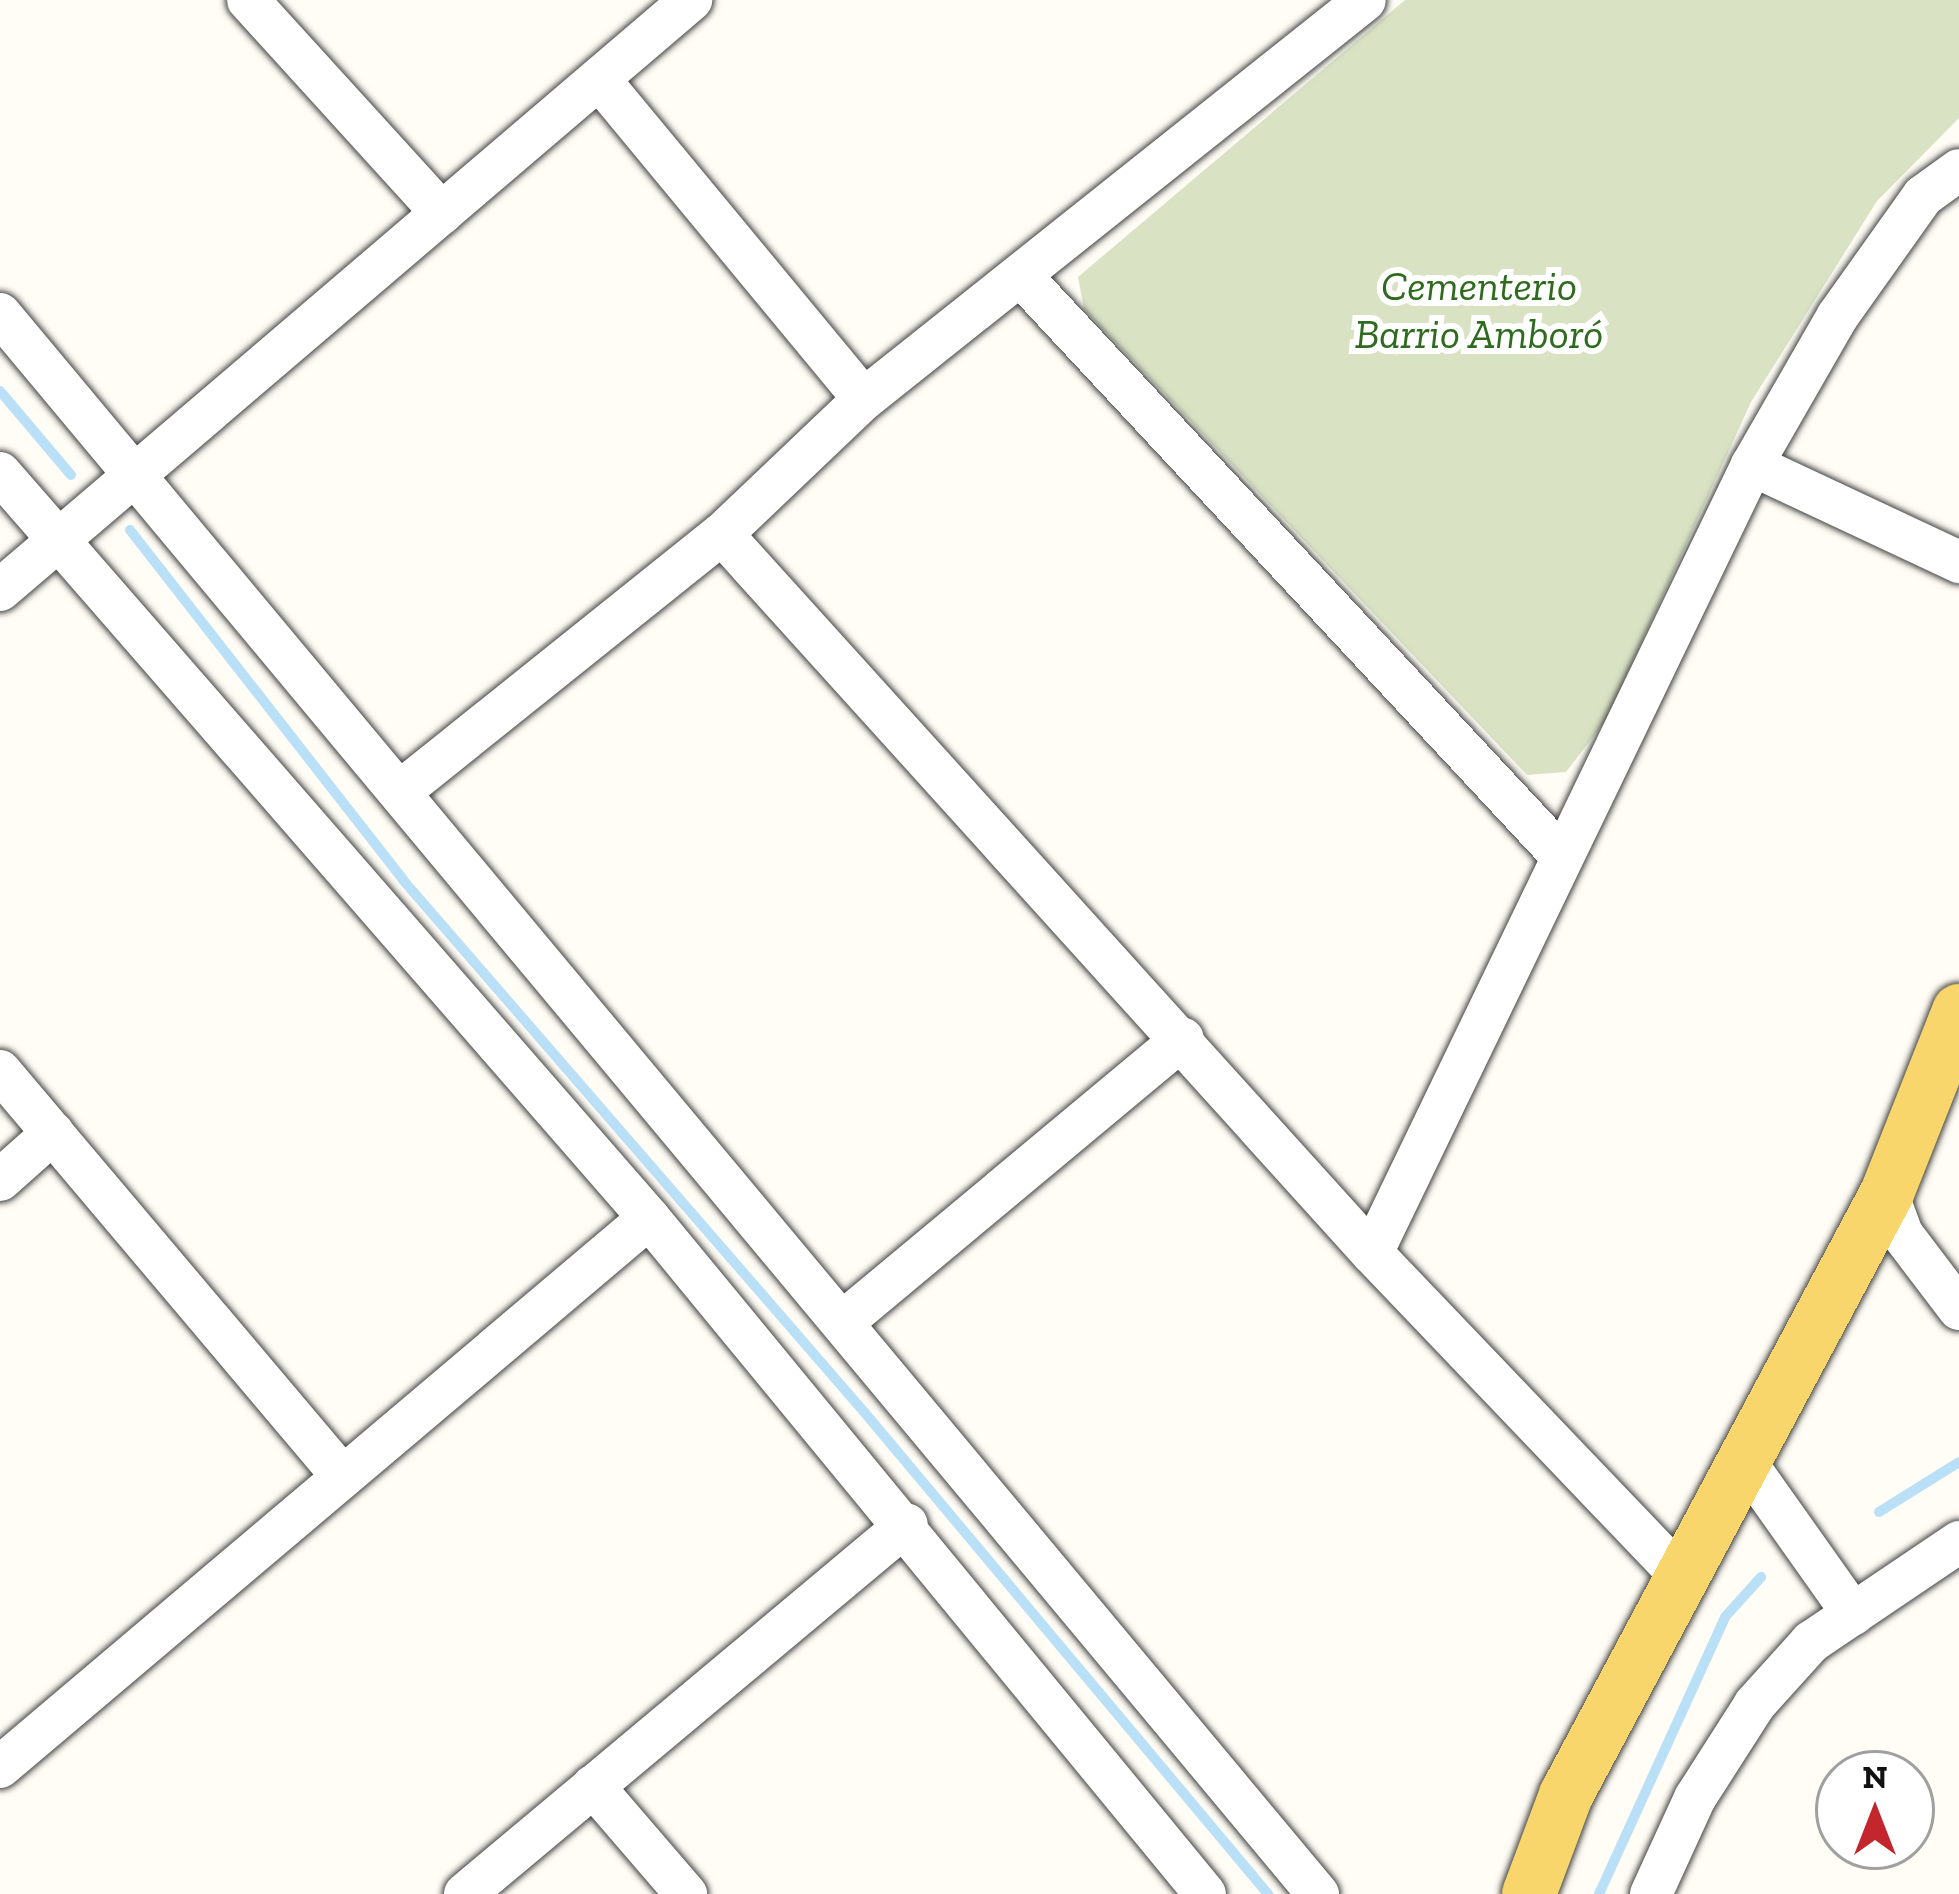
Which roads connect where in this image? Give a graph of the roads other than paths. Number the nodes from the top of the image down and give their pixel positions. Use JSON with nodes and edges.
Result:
{"nodes":[{"id":1,"x":248,"y":0,"type":"edge"},
{"id":2,"x":691,"y":0,"type":"edge"},
{"id":3,"x":1344,"y":6,"type":"edge"},
{"id":4,"x":599,"y":79,"type":"junction"},
{"id":5,"x":1959,"y":170,"type":"edge"},
{"id":6,"x":442,"y":213,"type":"junction"},
{"id":7,"x":1022,"y":277,"type":"junction"},
{"id":8,"x":0,"y":314,"type":"edge"},
{"id":9,"x":864,"y":399,"type":"junction"},
{"id":10,"x":1752,"y":465,"type":"junction"},
{"id":11,"x":135,"y":471,"type":"junction"},
{"id":12,"x":0,"y":472,"type":"edge"},
{"id":13,"x":722,"y":534,"type":"junction"},
{"id":14,"x":57,"y":542,"type":"junction"},
{"id":15,"x":1959,"y":562,"type":"edge"},
{"id":16,"x":0,"y":590,"type":"edge"},
{"id":17,"x":402,"y":790,"type":"junction"},
{"id":18,"x":1559,"y":853,"type":"junction"},
{"id":19,"x":1959,"y":1011,"type":"edge"},
{"id":20,"x":1183,"y":1039,"type":"junction"},
{"id":21,"x":0,"y":1071,"type":"edge"},
{"id":22,"x":53,"y":1133,"type":"junction"},
{"id":23,"x":0,"y":1180,"type":"edge"},
{"id":24,"x":1887,"y":1193,"type":"junction"},
{"id":25,"x":649,"y":1218,"type":"junction"},
{"id":26,"x":1372,"y":1253,"type":"junction"},
{"id":27,"x":1959,"y":1309,"type":"edge"},
{"id":28,"x":844,"y":1321,"type":"junction"},
{"id":29,"x":1744,"y":1460,"type":"junction"},
{"id":30,"x":343,"y":1477,"type":"junction"},
{"id":31,"x":907,"y":1524,"type":"junction"},
{"id":32,"x":1959,"y":1542,"type":"edge"},
{"id":33,"x":1684,"y":1579,"type":"junction"},
{"id":34,"x":1852,"y":1613,"type":"junction"},
{"id":35,"x":0,"y":1767,"type":"edge"},
{"id":36,"x":593,"y":1786,"type":"junction"},
{"id":37,"x":465,"y":1894,"type":"edge"},
{"id":38,"x":686,"y":1894,"type":"edge"},
{"id":39,"x":1204,"y":1894,"type":"edge"},
{"id":40,"x":1318,"y":1894,"type":"edge"},
{"id":41,"x":1528,"y":1894,"type":"edge"},
{"id":42,"x":1651,"y":1894,"type":"edge"}],
"edges":[{"from":1,"to":6,"type":"street"},
{"from":2,"to":4,"type":"street"},
{"from":3,"to":7,"type":"street"},
{"from":4,"to":6,"type":"street"},
{"from":4,"to":9,"type":"street"},
{"from":5,"to":10,"type":"street"},
{"from":6,"to":11,"type":"street"},
{"from":7,"to":9,"type":"street"},
{"from":7,"to":18,"type":"street"},
{"from":8,"to":11,"type":"street"},
{"from":9,"to":13,"type":"street"},
{"from":10,"to":15,"type":"street"},
{"from":10,"to":18,"type":"street"},
{"from":11,"to":14,"type":"street"},
{"from":11,"to":17,"type":"street"},
{"from":12,"to":14,"type":"street"},
{"from":13,"to":17,"type":"street"},
{"from":13,"to":20,"type":"street"},
{"from":14,"to":16,"type":"street"},
{"from":14,"to":25,"type":"street"},
{"from":17,"to":28,"type":"street"},
{"from":18,"to":26,"type":"street"},
{"from":19,"to":24,"type":"main road"},
{"from":20,"to":26,"type":"street"},
{"from":20,"to":28,"type":"street"},
{"from":21,"to":22,"type":"street"},
{"from":22,"to":23,"type":"street"},
{"from":22,"to":30,"type":"street"},
{"from":24,"to":27,"type":"street"},
{"from":24,"to":29,"type":"main road"},
{"from":25,"to":30,"type":"street"},
{"from":25,"to":31,"type":"street"},
{"from":26,"to":33,"type":"street"},
{"from":28,"to":40,"type":"street"},
{"from":29,"to":33,"type":"main road"},
{"from":29,"to":34,"type":"street"},
{"from":30,"to":35,"type":"street"},
{"from":31,"to":36,"type":"street"},
{"from":31,"to":39,"type":"street"},
{"from":32,"to":34,"type":"street"},
{"from":33,"to":41,"type":"main road"},
{"from":34,"to":42,"type":"street"},
{"from":36,"to":37,"type":"street"},
{"from":36,"to":38,"type":"street"}]}
